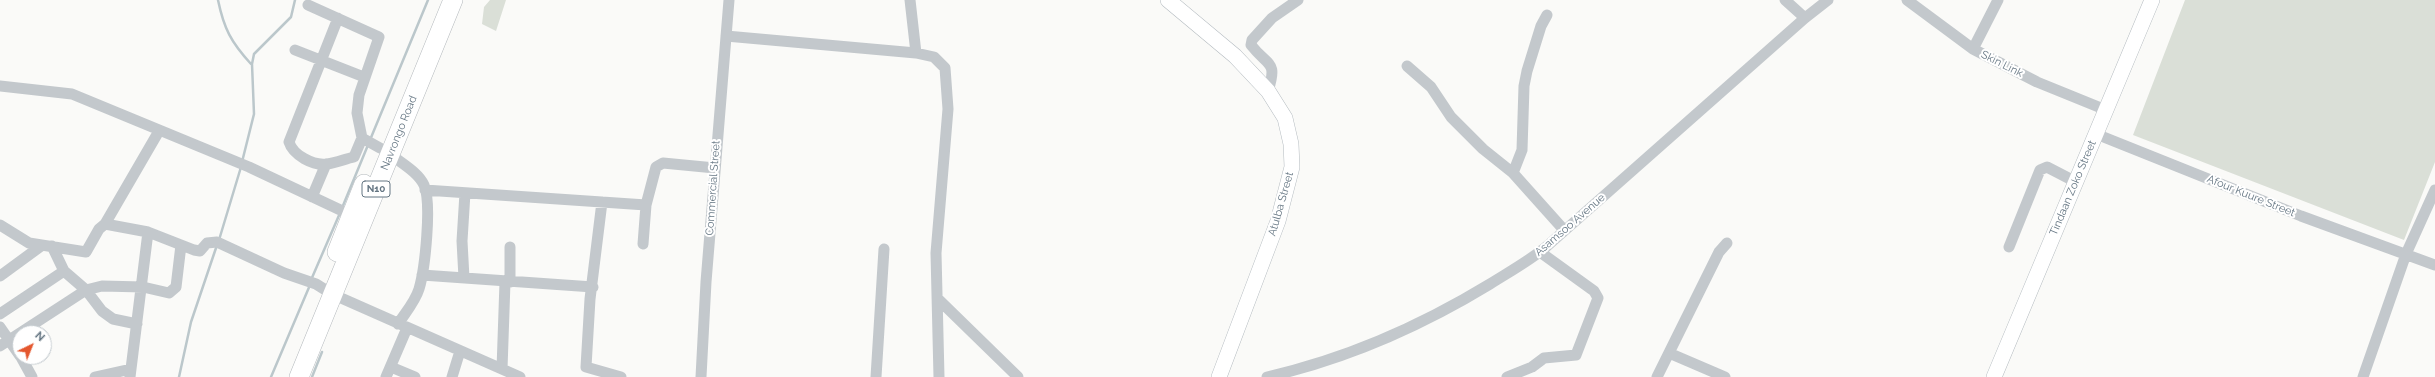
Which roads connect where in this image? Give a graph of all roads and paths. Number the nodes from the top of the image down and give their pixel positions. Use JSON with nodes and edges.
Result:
{"nodes":[{"id":1,"x":441,"y":0,"type":"edge"},
{"id":2,"x":453,"y":0,"type":"edge"},
{"id":3,"x":729,"y":0,"type":"edge"},
{"id":4,"x":910,"y":0,"type":"edge"},
{"id":5,"x":1168,"y":0,"type":"edge"},
{"id":6,"x":1298,"y":0,"type":"edge"},
{"id":7,"x":1785,"y":0,"type":"edge"},
{"id":8,"x":1828,"y":0,"type":"edge"},
{"id":9,"x":1908,"y":0,"type":"edge"},
{"id":10,"x":1998,"y":0,"type":"edge"},
{"id":11,"x":2152,"y":0,"type":"edge"},
{"id":12,"x":308,"y":5,"type":"dead end"},
{"id":13,"x":1547,"y":15,"type":"dead end"},
{"id":14,"x":338,"y":18,"type":"junction"},
{"id":15,"x":1805,"y":18,"type":"junction"},
{"id":16,"x":726,"y":36,"type":"junction"},
{"id":17,"x":1973,"y":49,"type":"junction"},
{"id":18,"x":295,"y":50,"type":"dead end"},
{"id":19,"x":916,"y":53,"type":"junction"},
{"id":20,"x":322,"y":60,"type":"junction"},
{"id":21,"x":1407,"y":66,"type":"dead end"},
{"id":22,"x":364,"y":77,"type":"junction"},
{"id":23,"x":0,"y":86,"type":"edge"},
{"id":24,"x":1268,"y":91,"type":"junction"},
{"id":25,"x":2106,"y":110,"type":"junction"},
{"id":26,"x":159,"y":131,"type":"junction"},
{"id":27,"x":2096,"y":134,"type":"junction"},
{"id":28,"x":362,"y":138,"type":"junction"},
{"id":29,"x":385,"y":151,"type":"junction"},
{"id":30,"x":326,"y":164,"type":"junction"},
{"id":31,"x":715,"y":168,"type":"junction"},
{"id":32,"x":1513,"y":173,"type":"junction"},
{"id":33,"x":2076,"y":182,"type":"junction"},
{"id":34,"x":425,"y":190,"type":"junction"},
{"id":35,"x":2435,"y":190,"type":"edge"},
{"id":36,"x":465,"y":193,"type":"junction"},
{"id":37,"x":312,"y":197,"type":"junction"},
{"id":38,"x":602,"y":202,"type":"junction"},
{"id":39,"x":646,"y":205,"type":"junction"},
{"id":40,"x":351,"y":216,"type":"junction"},
{"id":41,"x":106,"y":224,"type":"junction"},
{"id":42,"x":0,"y":225,"type":"edge"},
{"id":43,"x":1564,"y":230,"type":"junction"},
{"id":44,"x":148,"y":232,"type":"junction"},
{"id":45,"x":1727,"y":243,"type":"dead end"},
{"id":46,"x":643,"y":244,"type":"dead end"},
{"id":47,"x":181,"y":245,"type":"junction"},
{"id":48,"x":46,"y":246,"type":"junction"},
{"id":49,"x":510,"y":247,"type":"dead end"},
{"id":50,"x":2009,"y":247,"type":"dead end"},
{"id":51,"x":884,"y":249,"type":"dead end"},
{"id":52,"x":1540,"y":252,"type":"junction"},
{"id":53,"x":2406,"y":254,"type":"junction"},
{"id":54,"x":2435,"y":265,"type":"edge"},
{"id":55,"x":64,"y":271,"type":"junction"},
{"id":56,"x":422,"y":275,"type":"junction"},
{"id":57,"x":0,"y":276,"type":"edge"},
{"id":58,"x":464,"y":278,"type":"junction"},
{"id":59,"x":508,"y":282,"type":"junction"},
{"id":60,"x":143,"y":286,"type":"junction"},
{"id":61,"x":593,"y":287,"type":"junction"},
{"id":62,"x":86,"y":290,"type":"junction"},
{"id":63,"x":328,"y":291,"type":"junction"},
{"id":64,"x":937,"y":298,"type":"junction"},
{"id":65,"x":0,"y":314,"type":"edge"},
{"id":66,"x":137,"y":324,"type":"junction"},
{"id":67,"x":403,"y":326,"type":"junction"},
{"id":68,"x":0,"y":327,"type":"edge"},
{"id":69,"x":10,"y":339,"type":"junction"},
{"id":70,"x":12,"y":343,"type":"edge"},
{"id":71,"x":0,"y":346,"type":"edge"},
{"id":72,"x":460,"y":351,"type":"junction"},
{"id":73,"x":1669,"y":353,"type":"junction"},
{"id":74,"x":24,"y":365,"type":"edge"},
{"id":75,"x":502,"y":369,"type":"junction"},
{"id":76,"x":389,"y":372,"type":"edge"},
{"id":77,"x":131,"y":373,"type":"edge"},
{"id":78,"x":28,"y":375,"type":"edge"},
{"id":79,"x":95,"y":377,"type":"edge"},
{"id":80,"x":287,"y":377,"type":"edge"},
{"id":81,"x":299,"y":377,"type":"edge"},
{"id":82,"x":415,"y":377,"type":"edge"},
{"id":83,"x":452,"y":377,"type":"edge"},
{"id":84,"x":520,"y":377,"type":"edge"},
{"id":85,"x":621,"y":377,"type":"edge"},
{"id":86,"x":701,"y":377,"type":"edge"},
{"id":87,"x":876,"y":377,"type":"edge"},
{"id":88,"x":939,"y":377,"type":"edge"},
{"id":89,"x":1018,"y":377,"type":"edge"},
{"id":90,"x":1219,"y":377,"type":"edge"},
{"id":91,"x":1267,"y":377,"type":"edge"},
{"id":92,"x":1507,"y":377,"type":"edge"},
{"id":93,"x":1657,"y":377,"type":"edge"},
{"id":94,"x":1725,"y":377,"type":"edge"},
{"id":95,"x":1994,"y":377,"type":"edge"},
{"id":96,"x":2363,"y":377,"type":"edge"}],
"edges":[{"from":1,"to":29,"type":"highway","name":"Navrongo Road","number":"N10"},
{"from":2,"to":29,"type":"highway","name":"Navrongo Road","number":"N10"},
{"from":3,"to":16,"type":"street","name":"Commercial Street"},
{"from":4,"to":19,"type":"street"},
{"from":5,"to":24,"type":"street","name":"Atulba Street"},
{"from":6,"to":24,"type":"street"},
{"from":7,"to":15,"type":"street"},
{"from":8,"to":15,"type":"street","name":"Asamsoo Avenue"},
{"from":9,"to":17,"type":"street","name":"Skin Link"},
{"from":10,"to":17,"type":"street"},
{"from":11,"to":25,"type":"street","name":"Tindaan Zoko Street"},
{"from":12,"to":14,"type":"street"},
{"from":13,"to":32,"type":"street"},
{"from":14,"to":20,"type":"street"},
{"from":14,"to":22,"type":"street"},
{"from":15,"to":43,"type":"street","name":"Asamsoo Avenue"},
{"from":16,"to":19,"type":"street"},
{"from":16,"to":31,"type":"street","name":"Commercial Street"},
{"from":17,"to":25,"type":"street","name":"Skin Link"},
{"from":18,"to":20,"type":"street"},
{"from":19,"to":64,"type":"street"},
{"from":20,"to":22,"type":"street"},
{"from":20,"to":30,"type":"street"},
{"from":21,"to":32,"type":"street"},
{"from":22,"to":28,"type":"street"},
{"from":23,"to":26,"type":"street"},
{"from":24,"to":90,"type":"street","name":"Atulba Street"},
{"from":25,"to":27,"type":"street","name":"Tindaan Zoko Street"},
{"from":26,"to":37,"type":"street"},
{"from":26,"to":41,"type":"street"},
{"from":27,"to":33,"type":"street","name":"Tindaan Zoko Street"},
{"from":27,"to":53,"type":"street","name":"Afour Kuure Street"},
{"from":28,"to":29,"type":"street"},
{"from":28,"to":30,"type":"street"},
{"from":29,"to":34,"type":"street"},
{"from":29,"to":40,"type":"highway","name":"Navrongo Road","number":"N10"},
{"from":29,"to":63,"type":"highway","name":"Navrongo Road","number":"N10"},
{"from":30,"to":37,"type":"street"},
{"from":31,"to":39,"type":"street"},
{"from":31,"to":86,"type":"street","name":"Commercial Street"},
{"from":32,"to":43,"type":"street"},
{"from":33,"to":50,"type":"street"},
{"from":33,"to":95,"type":"street","name":"Tindaan Zoko Street"},
{"from":34,"to":36,"type":"street"},
{"from":34,"to":56,"type":"street"},
{"from":35,"to":53,"type":"street"},
{"from":36,"to":38,"type":"street"},
{"from":36,"to":58,"type":"street"},
{"from":37,"to":40,"type":"street"},
{"from":38,"to":39,"type":"street"},
{"from":38,"to":61,"type":"street"},
{"from":39,"to":46,"type":"street"},
{"from":40,"to":63,"type":"highway","name":"Navrongo Road","number":"N10"},
{"from":41,"to":44,"type":"street"},
{"from":41,"to":48,"type":"street"},
{"from":42,"to":48,"type":"street"},
{"from":43,"to":52,"type":"street","name":"Asamsoo Avenue"},
{"from":44,"to":47,"type":"street"},
{"from":44,"to":60,"type":"street"},
{"from":45,"to":73,"type":"street"},
{"from":47,"to":60,"type":"street"},
{"from":47,"to":63,"type":"street"},
{"from":48,"to":55,"type":"street"},
{"from":48,"to":57,"type":"street"},
{"from":49,"to":59,"type":"street"},
{"from":51,"to":87,"type":"street"},
{"from":52,"to":91,"type":"street","name":"Asamsoo Avenue"},
{"from":52,"to":92,"type":"street"},
{"from":53,"to":54,"type":"street","name":"Afour Kuure Street"},
{"from":53,"to":96,"type":"street"},
{"from":55,"to":62,"type":"street"},
{"from":55,"to":65,"type":"street"},
{"from":56,"to":58,"type":"street"},
{"from":56,"to":67,"type":"street"},
{"from":58,"to":59,"type":"street"},
{"from":59,"to":61,"type":"street"},
{"from":59,"to":75,"type":"street"},
{"from":60,"to":62,"type":"street"},
{"from":60,"to":66,"type":"street"},
{"from":61,"to":85,"type":"street"},
{"from":62,"to":66,"type":"street"},
{"from":62,"to":69,"type":"street"},
{"from":63,"to":67,"type":"street"},
{"from":63,"to":80,"type":"highway","name":"Navrongo Road","number":"N10"},
{"from":63,"to":81,"type":"highway","name":"Navrongo Road","number":"N10"},
{"from":64,"to":88,"type":"street"},
{"from":64,"to":89,"type":"street"},
{"from":66,"to":77,"type":"street"},
{"from":67,"to":72,"type":"street"},
{"from":67,"to":76,"type":"street"},
{"from":68,"to":69,"type":"street"},
{"from":69,"to":70,"type":"street"},
{"from":69,"to":71,"type":"street"},
{"from":72,"to":75,"type":"street"},
{"from":72,"to":83,"type":"street"},
{"from":73,"to":93,"type":"street"},
{"from":73,"to":94,"type":"street"},
{"from":74,"to":78,"type":"street"},
{"from":75,"to":84,"type":"street"},
{"from":76,"to":82,"type":"street"},
{"from":77,"to":79,"type":"street"}]}
